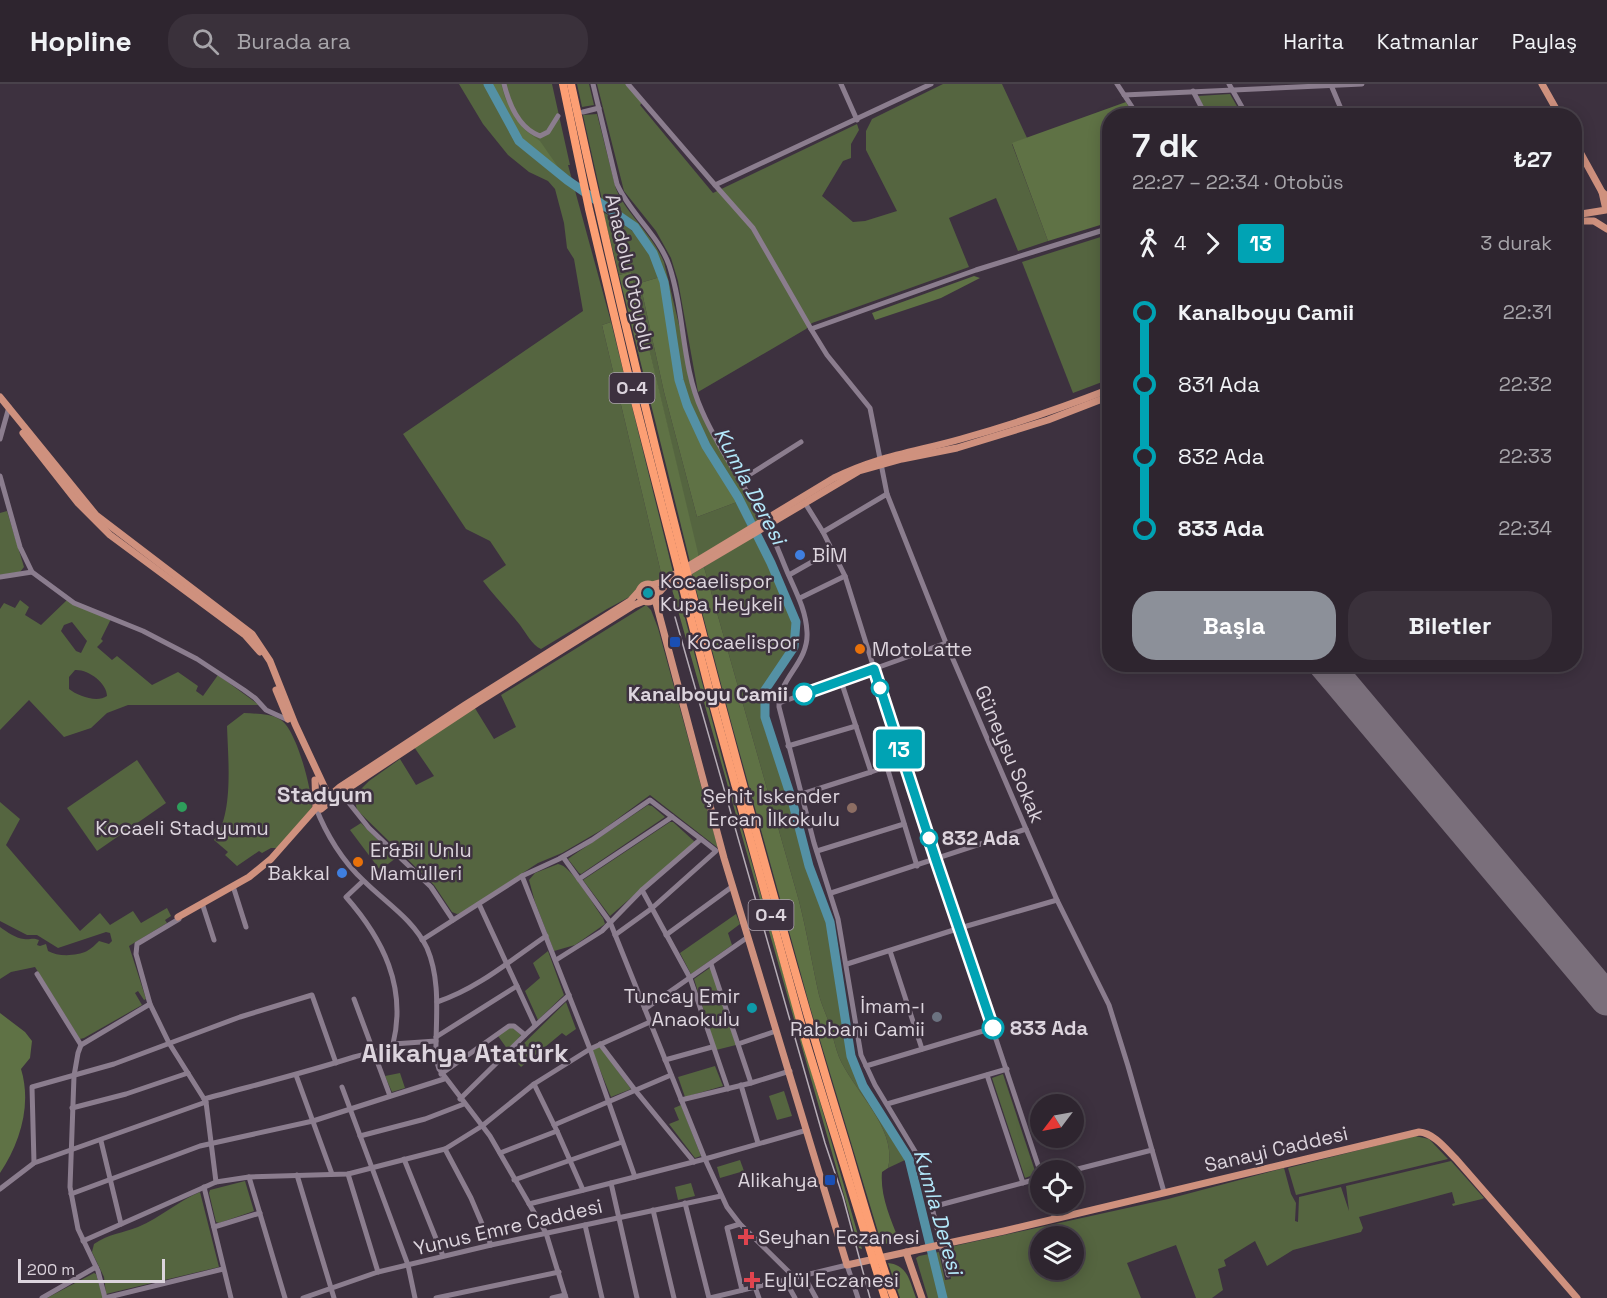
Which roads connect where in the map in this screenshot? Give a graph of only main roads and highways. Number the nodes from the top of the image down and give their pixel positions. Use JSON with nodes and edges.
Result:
{"nodes":[{"id":1,"x":563,"y":84,"type":"edge"},
{"id":2,"x":571,"y":84,"type":"edge"},
{"id":3,"x":1542,"y":84,"type":"edge"},
{"id":4,"x":1556,"y":108,"type":"edge"},
{"id":5,"x":1582,"y":156,"type":"edge"},
{"id":6,"x":1605,"y":194,"type":"edge"},
{"id":7,"x":1606,"y":210,"type":"edge"},
{"id":8,"x":1582,"y":214,"type":"edge"},
{"id":9,"x":1582,"y":221,"type":"edge"},
{"id":10,"x":1607,"y":229,"type":"edge"},
{"id":11,"x":1102,"y":392,"type":"edge"},
{"id":12,"x":0,"y":397,"type":"edge"},
{"id":13,"x":1102,"y":399,"type":"edge"},
{"id":14,"x":0,"y":403,"type":"edge"},
{"id":15,"x":8,"y":410,"type":"junction"},
{"id":16,"x":881,"y":462,"type":"junction"},
{"id":17,"x":765,"y":522,"type":"junction"},
{"id":18,"x":727,"y":545,"type":"junction"},
{"id":19,"x":680,"y":563,"type":"junction"},
{"id":20,"x":652,"y":585,"type":"junction"},
{"id":21,"x":639,"y":591,"type":"junction"},
{"id":22,"x":651,"y":599,"type":"junction"},
{"id":23,"x":466,"y":707,"type":"junction"},
{"id":24,"x":317,"y":779,"type":"junction"},
{"id":25,"x":340,"y":790,"type":"junction"},
{"id":26,"x":329,"y":800,"type":"junction"},
{"id":27,"x":316,"y":810,"type":"junction"},
{"id":28,"x":234,"y":888,"type":"junction"},
{"id":29,"x":906,"y":1252,"type":"junction"},
{"id":30,"x":879,"y":1269,"type":"junction"},
{"id":31,"x":885,"y":1298,"type":"edge"},
{"id":32,"x":894,"y":1298,"type":"edge"},
{"id":33,"x":922,"y":1298,"type":"edge"},
{"id":34,"x":1577,"y":1298,"type":"edge"}],
"edges":[{"from":1,"to":19,"type":"highway","name":"Anadolu Otoyolu","number":"O-4"},
{"from":2,"to":19,"type":"highway","name":"Anadolu Otoyolu","number":"O-4"},
{"from":3,"to":4,"type":"main road"},
{"from":5,"to":6,"type":"main road"},
{"from":6,"to":7,"type":"main road"},
{"from":7,"to":8,"type":"main road"},
{"from":7,"to":10,"type":"main road"},
{"from":9,"to":10,"type":"main road"},
{"from":11,"to":16,"type":"main road"},
{"from":12,"to":15,"type":"main road"},
{"from":13,"to":16,"type":"main road"},
{"from":14,"to":15,"type":"main road"},
{"from":15,"to":24,"type":"main road"},
{"from":16,"to":17,"type":"main road"},
{"from":16,"to":17,"type":"main road"},
{"from":17,"to":18,"type":"main road"},
{"from":18,"to":20,"type":"main road"},
{"from":18,"to":22,"type":"main road"},
{"from":19,"to":30,"type":"highway","name":"Anadolu Otoyolu","number":"O-4"},
{"from":20,"to":21,"type":"main road"},
{"from":20,"to":22,"type":"main road"},
{"from":21,"to":22,"type":"main road"},
{"from":21,"to":23,"type":"main road"},
{"from":22,"to":23,"type":"main road"},
{"from":22,"to":29,"type":"main road","name":"Sanayi Caddesi"},
{"from":23,"to":25,"type":"main road"},
{"from":24,"to":25,"type":"main road"},
{"from":24,"to":26,"type":"main road"},
{"from":24,"to":27,"type":"main road"},
{"from":25,"to":26,"type":"main road"},
{"from":26,"to":27,"type":"main road"},
{"from":27,"to":28,"type":"main road"},
{"from":28,"to":28,"type":"main road"},
{"from":29,"to":33,"type":"main road"},
{"from":29,"to":34,"type":"main road","name":"Sanayi Caddesi"},
{"from":30,"to":31,"type":"highway","name":"Anadolu Otoyolu","number":"O-4"},
{"from":30,"to":32,"type":"highway","name":"Anadolu Otoyolu","number":"O-4"}]}
